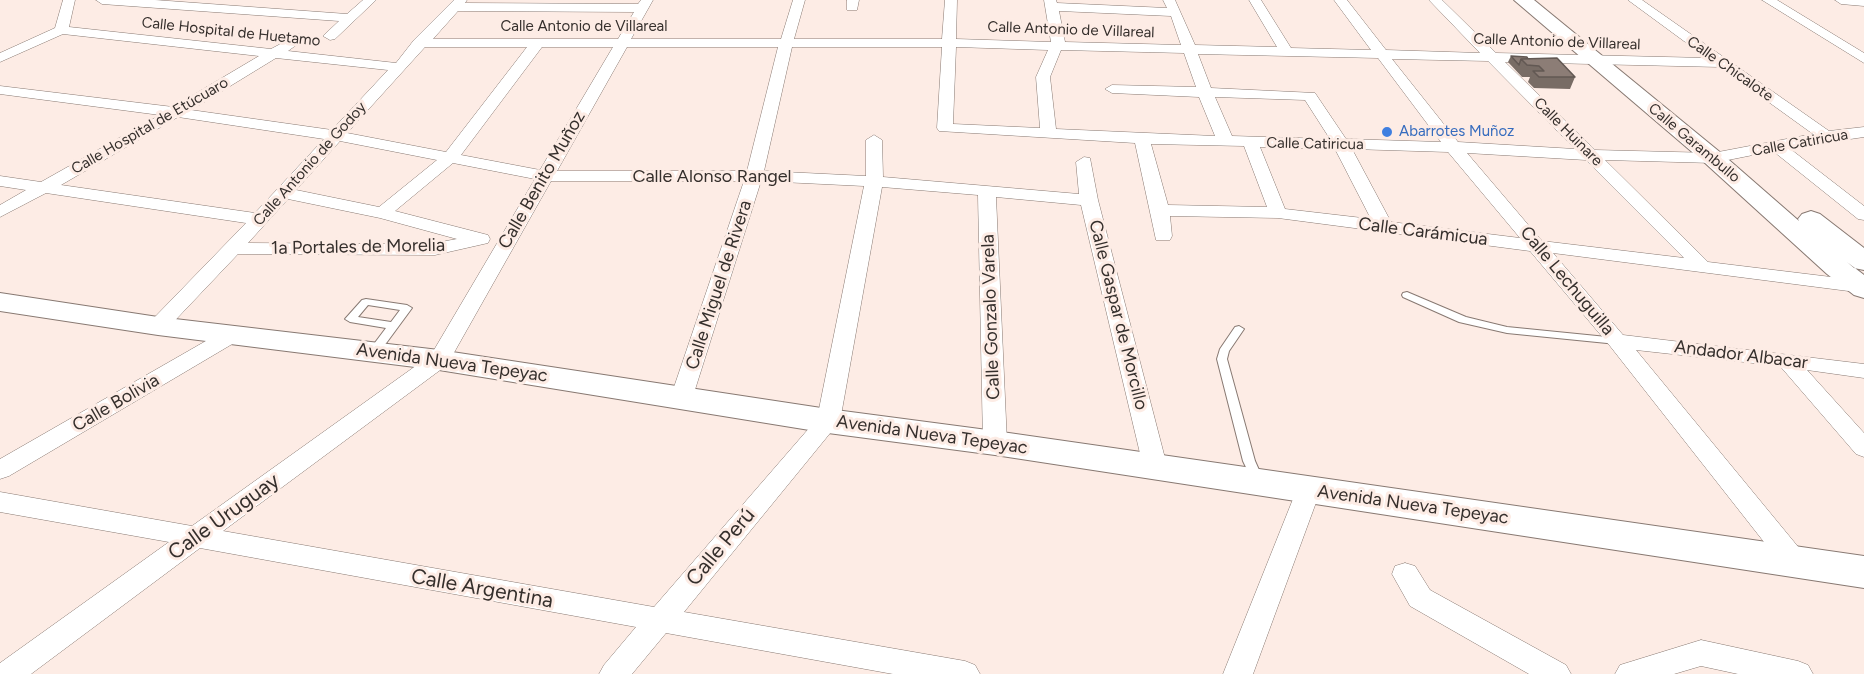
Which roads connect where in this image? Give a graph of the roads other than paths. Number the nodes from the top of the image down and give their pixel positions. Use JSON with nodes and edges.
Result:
{"nodes":[{"id":1,"x":69,"y":0,"type":"edge"},
{"id":2,"x":102,"y":0,"type":"edge"},
{"id":3,"x":370,"y":0,"type":"edge"},
{"id":4,"x":799,"y":0,"type":"edge"},
{"id":5,"x":951,"y":0,"type":"edge"},
{"id":6,"x":1255,"y":0,"type":"edge"},
{"id":7,"x":1340,"y":0,"type":"edge"},
{"id":8,"x":1435,"y":0,"type":"edge"},
{"id":9,"x":1522,"y":0,"type":"edge"},
{"id":10,"x":1544,"y":0,"type":"edge"},
{"id":11,"x":1634,"y":0,"type":"edge"},
{"id":12,"x":1768,"y":0,"type":"edge"},
{"id":13,"x":1841,"y":0,"type":"edge"},
{"id":14,"x":1849,"y":1,"type":"edge"},
{"id":15,"x":1864,"y":2,"type":"edge"},
{"id":16,"x":457,"y":4,"type":"edge"},
{"id":17,"x":546,"y":4,"type":"edge"},
{"id":18,"x":644,"y":4,"type":"edge"},
{"id":19,"x":1051,"y":4,"type":"edge"},
{"id":20,"x":1173,"y":6,"type":"edge"},
{"id":21,"x":1864,"y":9,"type":"edge"},
{"id":22,"x":350,"y":18,"type":"junction"},
{"id":23,"x":61,"y":30,"type":"junction"},
{"id":24,"x":330,"y":36,"type":"dead end"},
{"id":25,"x":299,"y":38,"type":"dead end"},
{"id":26,"x":419,"y":43,"type":"junction"},
{"id":27,"x":517,"y":44,"type":"junction"},
{"id":28,"x":537,"y":44,"type":"junction"},
{"id":29,"x":621,"y":44,"type":"junction"},
{"id":30,"x":786,"y":44,"type":"junction"},
{"id":31,"x":950,"y":44,"type":"junction"},
{"id":32,"x":1057,"y":46,"type":"junction"},
{"id":33,"x":1190,"y":50,"type":"junction"},
{"id":34,"x":1286,"y":51,"type":"junction"},
{"id":35,"x":274,"y":53,"type":"junction"},
{"id":36,"x":1381,"y":54,"type":"junction"},
{"id":37,"x":1492,"y":56,"type":"junction"},
{"id":38,"x":0,"y":58,"type":"edge"},
{"id":39,"x":1596,"y":60,"type":"junction"},
{"id":40,"x":1864,"y":60,"type":"edge"},
{"id":41,"x":1620,"y":61,"type":"junction"},
{"id":42,"x":1721,"y":63,"type":"junction"},
{"id":43,"x":397,"y":67,"type":"junction"},
{"id":44,"x":1112,"y":89,"type":"dead end"},
{"id":45,"x":0,"y":90,"type":"edge"},
{"id":46,"x":1205,"y":92,"type":"junction"},
{"id":47,"x":176,"y":112,"type":"junction"},
{"id":48,"x":1864,"y":132,"type":"edge"},
{"id":49,"x":1048,"y":134,"type":"junction"},
{"id":50,"x":338,"y":136,"type":"junction"},
{"id":51,"x":1826,"y":136,"type":"junction"},
{"id":52,"x":1142,"y":139,"type":"junction"},
{"id":53,"x":874,"y":140,"type":"dead end"},
{"id":54,"x":1226,"y":142,"type":"junction"},
{"id":55,"x":1250,"y":142,"type":"junction"},
{"id":56,"x":1341,"y":144,"type":"junction"},
{"id":57,"x":1776,"y":146,"type":"junction"},
{"id":58,"x":1454,"y":147,"type":"junction"},
{"id":59,"x":1592,"y":155,"type":"junction"},
{"id":60,"x":451,"y":157,"type":"junction"},
{"id":61,"x":1722,"y":157,"type":"junction"},
{"id":62,"x":1084,"y":162,"type":"dead end"},
{"id":63,"x":544,"y":176,"type":"junction"},
{"id":64,"x":754,"y":176,"type":"junction"},
{"id":65,"x":0,"y":181,"type":"edge"},
{"id":66,"x":874,"y":181,"type":"junction"},
{"id":67,"x":42,"y":187,"type":"junction"},
{"id":68,"x":987,"y":190,"type":"junction"},
{"id":69,"x":284,"y":193,"type":"junction"},
{"id":70,"x":1089,"y":200,"type":"junction"},
{"id":71,"x":1160,"y":210,"type":"junction"},
{"id":72,"x":0,"y":212,"type":"edge"},
{"id":73,"x":382,"y":213,"type":"junction"},
{"id":74,"x":1278,"y":213,"type":"junction"},
{"id":75,"x":1864,"y":215,"type":"edge"},
{"id":76,"x":260,"y":219,"type":"junction"},
{"id":77,"x":416,"y":222,"type":"junction"},
{"id":78,"x":1385,"y":228,"type":"junction"},
{"id":79,"x":1163,"y":236,"type":"dead end"},
{"id":80,"x":481,"y":240,"type":"junction"},
{"id":81,"x":507,"y":241,"type":"junction"},
{"id":82,"x":1538,"y":246,"type":"junction"},
{"id":83,"x":233,"y":248,"type":"junction"},
{"id":84,"x":392,"y":250,"type":"junction"},
{"id":85,"x":1701,"y":265,"type":"junction"},
{"id":86,"x":1863,"y":281,"type":"edge"},
{"id":87,"x":1407,"y":295,"type":"dead end"},
{"id":88,"x":0,"y":302,"type":"edge"},
{"id":89,"x":158,"y":326,"type":"junction"},
{"id":90,"x":393,"y":326,"type":"junction"},
{"id":91,"x":1239,"y":329,"type":"dead end"},
{"id":92,"x":232,"y":335,"type":"junction"},
{"id":93,"x":1617,"y":341,"type":"junction"},
{"id":94,"x":373,"y":352,"type":"junction"},
{"id":95,"x":439,"y":360,"type":"junction"},
{"id":96,"x":1786,"y":360,"type":"junction"},
{"id":97,"x":1864,"y":371,"type":"edge"},
{"id":98,"x":682,"y":396,"type":"junction"},
{"id":99,"x":828,"y":421,"type":"junction"},
{"id":100,"x":995,"y":442,"type":"junction"},
{"id":101,"x":1864,"y":448,"type":"edge"},
{"id":102,"x":1155,"y":466,"type":"junction"},
{"id":103,"x":0,"y":470,"type":"edge"},
{"id":104,"x":1258,"y":482,"type":"junction"},
{"id":105,"x":1309,"y":489,"type":"junction"},
{"id":106,"x":0,"y":502,"type":"edge"},
{"id":107,"x":195,"y":538,"type":"junction"},
{"id":108,"x":1795,"y":562,"type":"junction"},
{"id":109,"x":1864,"y":572,"type":"edge"},
{"id":110,"x":1405,"y":574,"type":"dead end"},
{"id":111,"x":659,"y":621,"type":"junction"},
{"id":112,"x":8,"y":674,"type":"edge"},
{"id":113,"x":614,"y":674,"type":"edge"},
{"id":114,"x":965,"y":674,"type":"edge"},
{"id":115,"x":1238,"y":674,"type":"edge"},
{"id":116,"x":1556,"y":674,"type":"edge"},
{"id":117,"x":1630,"y":674,"type":"edge"},
{"id":118,"x":1798,"y":674,"type":"edge"}],
"edges":[{"from":1,"to":23,"type":"street"},
{"from":2,"to":22,"type":"street"},
{"from":3,"to":22,"type":"street"},
{"from":4,"to":30,"type":"street","name":"Calle Miguel de Rivera"},
{"from":5,"to":31,"type":"street"},
{"from":6,"to":34,"type":"street"},
{"from":7,"to":36,"type":"street","name":"Calle Lechuguilla"},
{"from":8,"to":37,"type":"street","name":"Calle Huinare"},
{"from":9,"to":39,"type":"street","name":"Calle Garambullo"},
{"from":10,"to":41,"type":"street","name":"Calle Garambullo"},
{"from":11,"to":42,"type":"street","name":"Calle Chicalote"},
{"from":12,"to":40,"type":"street"},
{"from":13,"to":14,"type":"street"},
{"from":14,"to":15,"type":"street"},
{"from":14,"to":21,"type":"street"},
{"from":16,"to":17,"type":"street"},
{"from":16,"to":26,"type":"street","name":"Calle Antonio de Godoy"},
{"from":17,"to":18,"type":"street"},
{"from":17,"to":27,"type":"street"},
{"from":18,"to":29,"type":"street","name":"Calle Benito Muñoz"},
{"from":19,"to":20,"type":"street"},
{"from":19,"to":32,"type":"street"},
{"from":20,"to":33,"type":"street"},
{"from":22,"to":24,"type":"street"},
{"from":23,"to":35,"type":"street","name":"Calle Hospital de Huetamo"},
{"from":23,"to":38,"type":"street"},
{"from":25,"to":35,"type":"street","name":"Calle Hospital de Etúcuaro"},
{"from":26,"to":27,"type":"street","name":"Calle Antonio de Villareal"},
{"from":26,"to":43,"type":"street","name":"Calle Antonio de Godoy"},
{"from":27,"to":28,"type":"street","name":"Calle Antonio de Villareal"},
{"from":28,"to":29,"type":"street","name":"Calle Antonio de Villareal"},
{"from":28,"to":60,"type":"street"},
{"from":29,"to":30,"type":"street","name":"Calle Antonio de Villareal"},
{"from":29,"to":63,"type":"street","name":"Calle Benito Muñoz"},
{"from":30,"to":31,"type":"street","name":"Calle Antonio de Villareal"},
{"from":30,"to":64,"type":"street","name":"Calle Miguel de Rivera"},
{"from":31,"to":32,"type":"street","name":"Calle Antonio de Villareal"},
{"from":31,"to":49,"type":"street","name":"Calle Catiricua"},
{"from":32,"to":33,"type":"street","name":"Calle Antonio de Villareal"},
{"from":32,"to":49,"type":"street"},
{"from":33,"to":34,"type":"street","name":"Calle Antonio de Villareal"},
{"from":33,"to":46,"type":"street"},
{"from":34,"to":36,"type":"street","name":"Calle Antonio de Villareal"},
{"from":35,"to":43,"type":"street","name":"Calle Hospital de Huetamo"},
{"from":35,"to":47,"type":"street","name":"Calle Hospital de Etúcuaro"},
{"from":36,"to":37,"type":"street","name":"Calle Antonio de Villareal"},
{"from":36,"to":58,"type":"street","name":"Calle Lechuguilla"},
{"from":37,"to":39,"type":"street","name":"Calle Antonio de Villareal"},
{"from":37,"to":59,"type":"street","name":"Calle Huinare"},
{"from":39,"to":41,"type":"street","name":"Calle Antonio de Villareal"},
{"from":39,"to":61,"type":"street","name":"Calle Garambullo"},
{"from":41,"to":42,"type":"street","name":"Calle Antonio de Villareal"},
{"from":41,"to":61,"type":"street","name":"Calle Garambullo"},
{"from":42,"to":51,"type":"street","name":"Calle Chicalote"},
{"from":43,"to":50,"type":"street","name":"Calle Antonio de Godoy"},
{"from":44,"to":46,"type":"street"},
{"from":45,"to":47,"type":"street","name":"Calle Alonso Rangel"},
{"from":46,"to":54,"type":"street"},
{"from":46,"to":56,"type":"street"},
{"from":47,"to":50,"type":"street","name":"Calle Alonso Rangel"},
{"from":47,"to":67,"type":"street","name":"Calle Hospital de Etúcuaro"},
{"from":48,"to":51,"type":"street","name":"Calle Catiricua"},
{"from":49,"to":52,"type":"street","name":"Calle Catiricua"},
{"from":50,"to":60,"type":"street","name":"Calle Alonso Rangel"},
{"from":50,"to":69,"type":"street","name":"Calle Antonio de Godoy"},
{"from":51,"to":57,"type":"street","name":"Calle Catiricua"},
{"from":52,"to":54,"type":"street","name":"Calle Catiricua"},
{"from":52,"to":71,"type":"street"},
{"from":53,"to":66,"type":"street"},
{"from":54,"to":55,"type":"street","name":"Calle Catiricua"},
{"from":55,"to":56,"type":"street","name":"Calle Catiricua"},
{"from":55,"to":74,"type":"street"},
{"from":56,"to":58,"type":"street","name":"Calle Catiricua"},
{"from":56,"to":78,"type":"street"},
{"from":57,"to":61,"type":"street","name":"Calle Catiricua"},
{"from":57,"to":75,"type":"street"},
{"from":58,"to":59,"type":"street","name":"Calle Catiricua"},
{"from":58,"to":82,"type":"street","name":"Calle Lechuguilla"},
{"from":59,"to":61,"type":"street","name":"Calle Catiricua"},
{"from":59,"to":85,"type":"street","name":"Calle Huinare"},
{"from":60,"to":63,"type":"street","name":"Calle Alonso Rangel"},
{"from":60,"to":73,"type":"street"},
{"from":61,"to":86,"type":"street","name":"Calle Garambullo"},
{"from":62,"to":70,"type":"street","name":"Calle Gaspar de Morcillo"},
{"from":63,"to":64,"type":"street","name":"Calle Alonso Rangel"},
{"from":63,"to":81,"type":"street","name":"Calle Benito Muñoz"},
{"from":64,"to":66,"type":"street","name":"Calle Alonso Rangel"},
{"from":64,"to":98,"type":"street","name":"Calle Miguel de Rivera"},
{"from":65,"to":67,"type":"street"},
{"from":66,"to":68,"type":"street","name":"Calle Alonso Rangel"},
{"from":66,"to":99,"type":"street"},
{"from":67,"to":72,"type":"street","name":"Calle Hospital de Etúcuaro"},
{"from":67,"to":76,"type":"street"},
{"from":68,"to":70,"type":"street","name":"Calle Alonso Rangel"},
{"from":68,"to":100,"type":"street","name":"Calle Gonzalo Varela"},
{"from":69,"to":73,"type":"street"},
{"from":69,"to":76,"type":"street","name":"Calle Antonio de Godoy"},
{"from":70,"to":102,"type":"street","name":"Calle Gaspar de Morcillo"},
{"from":71,"to":74,"type":"street","name":"Calle Carámicua"},
{"from":71,"to":79,"type":"street"},
{"from":73,"to":77,"type":"street"},
{"from":74,"to":78,"type":"street","name":"Calle Carámicua"},
{"from":76,"to":83,"type":"street","name":"Calle Antonio de Godoy"},
{"from":77,"to":80,"type":"street"},
{"from":77,"to":84,"type":"street"},
{"from":78,"to":82,"type":"street","name":"Calle Carámicua"},
{"from":80,"to":81,"type":"street"},
{"from":80,"to":84,"type":"street","name":"1a Portales de Morelia"},
{"from":81,"to":95,"type":"street","name":"Calle Benito Muñoz"},
{"from":82,"to":85,"type":"street","name":"Calle Carámicua"},
{"from":82,"to":93,"type":"street","name":"Calle Lechuguilla"},
{"from":83,"to":84,"type":"street","name":"1a Portales de Morelia"},
{"from":83,"to":89,"type":"street","name":"Calle Antonio de Godoy"},
{"from":85,"to":86,"type":"street","name":"Calle Carámicua"},
{"from":87,"to":93,"type":"lane"},
{"from":88,"to":89,"type":"street","name":"Avenida Nueva Tepeyac"},
{"from":89,"to":92,"type":"street","name":"Avenida Nueva Tepeyac"},
{"from":90,"to":90,"type":"lane"},
{"from":90,"to":94,"type":"lane"},
{"from":91,"to":104,"type":"lane"},
{"from":92,"to":94,"type":"street","name":"Avenida Nueva Tepeyac"},
{"from":92,"to":103,"type":"street","name":"Calle Bolivia"},
{"from":93,"to":96,"type":"street","name":"Andador Albacar"},
{"from":93,"to":108,"type":"street","name":"Calle Lechuguilla"},
{"from":94,"to":95,"type":"street","name":"Avenida Nueva Tepeyac"},
{"from":95,"to":98,"type":"street","name":"Avenida Nueva Tepeyac"},
{"from":95,"to":107,"type":"street","name":"Calle Uruguay"},
{"from":96,"to":97,"type":"street","name":"Andador Albacar"},
{"from":96,"to":101,"type":"street"},
{"from":98,"to":99,"type":"street","name":"Avenida Nueva Tepeyac"},
{"from":99,"to":100,"type":"street","name":"Avenida Nueva Tepeyac"},
{"from":99,"to":111,"type":"street","name":"Calle Perú"},
{"from":100,"to":102,"type":"street","name":"Avenida Nueva Tepeyac"},
{"from":102,"to":104,"type":"street","name":"Avenida Nueva Tepeyac"},
{"from":104,"to":105,"type":"street","name":"Avenida Nueva Tepeyac"},
{"from":105,"to":108,"type":"street","name":"Avenida Nueva Tepeyac"},
{"from":105,"to":115,"type":"street"},
{"from":106,"to":107,"type":"street","name":"Calle Argentina"},
{"from":107,"to":111,"type":"street","name":"Calle Argentina"},
{"from":107,"to":112,"type":"street","name":"Calle Uruguay"},
{"from":108,"to":109,"type":"street","name":"Avenida Nueva Tepeyac"},
{"from":110,"to":116,"type":"street"},
{"from":111,"to":113,"type":"street","name":"Calle Perú"},
{"from":111,"to":114,"type":"street","name":"Calle Argentina"},
{"from":117,"to":118,"type":"street"}]}
